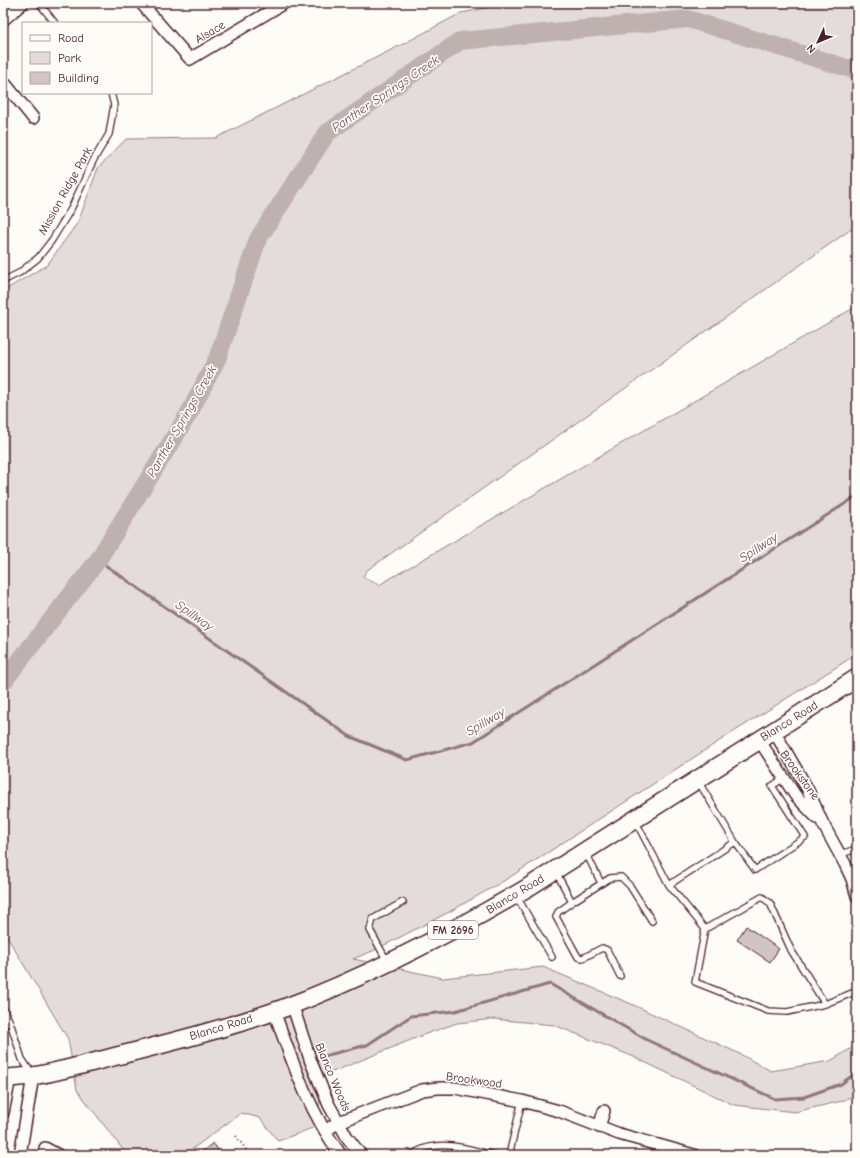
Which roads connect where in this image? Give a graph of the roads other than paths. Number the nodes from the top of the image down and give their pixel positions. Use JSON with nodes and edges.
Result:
{"nodes":[{"id":1,"x":23,"y":3,"type":"edge"},
{"id":2,"x":39,"y":3,"type":"edge"},
{"id":3,"x":141,"y":3,"type":"edge"},
{"id":4,"x":284,"y":3,"type":"edge"},
{"id":5,"x":3,"y":20,"type":"edge"},
{"id":6,"x":54,"y":22,"type":"edge"},
{"id":7,"x":3,"y":81,"type":"edge"},
{"id":8,"x":111,"y":94,"type":"edge"},
{"id":9,"x":33,"y":118,"type":"dead end"},
{"id":10,"x":3,"y":281,"type":"edge"},
{"id":11,"x":857,"y":678,"type":"edge"},
{"id":12,"x":767,"y":735,"type":"junction"},
{"id":13,"x":784,"y":778,"type":"junction"},
{"id":14,"x":697,"y":780,"type":"junction"},
{"id":15,"x":635,"y":819,"type":"junction"},
{"id":16,"x":823,"y":824,"type":"junction"},
{"id":17,"x":735,"y":842,"type":"junction"},
{"id":18,"x":857,"y":849,"type":"edge"},
{"id":19,"x":584,"y":851,"type":"junction"},
{"id":20,"x":840,"y":854,"type":"junction"},
{"id":21,"x":554,"y":870,"type":"junction"},
{"id":22,"x":601,"y":883,"type":"junction"},
{"id":23,"x":669,"y":885,"type":"junction"},
{"id":24,"x":515,"y":895,"type":"junction"},
{"id":25,"x":857,"y":896,"type":"edge"},
{"id":26,"x":403,"y":902,"type":"dead end"},
{"id":27,"x":572,"y":902,"type":"junction"},
{"id":28,"x":652,"y":921,"type":"dead end"},
{"id":29,"x":705,"y":929,"type":"junction"},
{"id":30,"x":552,"y":957,"type":"dead end"},
{"id":31,"x":388,"y":963,"type":"junction"},
{"id":32,"x":620,"y":976,"type":"dead end"},
{"id":33,"x":857,"y":991,"type":"edge"},
{"id":34,"x":292,"y":1004,"type":"junction"},
{"id":35,"x":825,"y":1004,"type":"junction"},
{"id":36,"x":3,"y":1008,"type":"edge"},
{"id":37,"x":274,"y":1011,"type":"junction"},
{"id":38,"x":10,"y":1022,"type":"junction"},
{"id":39,"x":3,"y":1025,"type":"edge"},
{"id":40,"x":33,"y":1076,"type":"junction"},
{"id":41,"x":7,"y":1079,"type":"edge"},
{"id":42,"x":522,"y":1101,"type":"junction"},
{"id":43,"x":604,"y":1111,"type":"dead end"},
{"id":44,"x":3,"y":1113,"type":"edge"},
{"id":45,"x":339,"y":1122,"type":"junction"},
{"id":46,"x":599,"y":1127,"type":"junction"},
{"id":47,"x":325,"y":1131,"type":"junction"},
{"id":48,"x":45,"y":1148,"type":"dead end"},
{"id":49,"x":20,"y":1155,"type":"edge"},
{"id":50,"x":58,"y":1155,"type":"edge"},
{"id":51,"x":341,"y":1155,"type":"edge"},
{"id":52,"x":361,"y":1155,"type":"edge"},
{"id":53,"x":410,"y":1155,"type":"edge"},
{"id":54,"x":495,"y":1155,"type":"edge"},
{"id":55,"x":509,"y":1155,"type":"edge"},
{"id":56,"x":694,"y":1155,"type":"edge"}],
"edges":[{"from":1,"to":5,"type":"street"},
{"from":2,"to":6,"type":"lane"},
{"from":3,"to":4,"type":"street","name":"Alsace"},
{"from":7,"to":9,"type":"street"},
{"from":8,"to":10,"type":"lane","name":"Mission Ridge Park"},
{"from":11,"to":12,"type":"main road","name":"Blanco Road","number":"FM 2696"},
{"from":12,"to":13,"type":"street","name":"Brookstone"},
{"from":12,"to":14,"type":"main road","name":"Blanco Road","number":"FM 2696"},
{"from":12,"to":16,"type":"street","name":"Brookstone"},
{"from":13,"to":16,"type":"street","name":"Brookstone"},
{"from":13,"to":17,"type":"lane"},
{"from":14,"to":15,"type":"main road","name":"Blanco Road","number":"FM 2696"},
{"from":14,"to":17,"type":"lane"},
{"from":15,"to":19,"type":"main road","name":"Blanco Road","number":"FM 2696"},
{"from":15,"to":23,"type":"lane"},
{"from":16,"to":20,"type":"street","name":"Brookstone"},
{"from":17,"to":23,"type":"lane"},
{"from":18,"to":20,"type":"lane"},
{"from":19,"to":21,"type":"main road","name":"Blanco Road","number":"FM 2696"},
{"from":19,"to":22,"type":"lane"},
{"from":20,"to":25,"type":"street","name":"Brookstone"},
{"from":21,"to":24,"type":"main road","name":"Blanco Road","number":"FM 2696"},
{"from":21,"to":27,"type":"lane"},
{"from":22,"to":27,"type":"lane"},
{"from":22,"to":28,"type":"lane"},
{"from":23,"to":29,"type":"lane"},
{"from":24,"to":30,"type":"lane"},
{"from":24,"to":31,"type":"main road","name":"Blanco Road","number":"FM 2696"},
{"from":26,"to":31,"type":"lane"},
{"from":27,"to":32,"type":"lane"},
{"from":29,"to":35,"type":"lane"},
{"from":29,"to":35,"type":"lane"},
{"from":31,"to":34,"type":"main road","name":"Blanco Road","number":"FM 2696"},
{"from":33,"to":35,"type":"lane"},
{"from":34,"to":37,"type":"main road","name":"Blanco Road","number":"FM 2696"},
{"from":34,"to":45,"type":"street","name":"Blanco Woods"},
{"from":36,"to":38,"type":"lane"},
{"from":37,"to":40,"type":"main road","name":"Blanco Road","number":"FM 2696"},
{"from":37,"to":47,"type":"street"},
{"from":38,"to":39,"type":"lane"},
{"from":38,"to":40,"type":"lane"},
{"from":40,"to":41,"type":"main road","name":"Blanco Road","number":"FM 2696"},
{"from":40,"to":49,"type":"street"},
{"from":41,"to":44,"type":"street"},
{"from":42,"to":45,"type":"street","name":"Brookwood"},
{"from":42,"to":46,"type":"street","name":"Brookwood"},
{"from":42,"to":55,"type":"lane"},
{"from":43,"to":46,"type":"street"},
{"from":45,"to":47,"type":"street","name":"Brookwood"},
{"from":45,"to":52,"type":"street","name":"Blanco Woods"},
{"from":46,"to":56,"type":"street","name":"Brookwood"},
{"from":47,"to":51,"type":"street"},
{"from":48,"to":50,"type":"street"},
{"from":53,"to":54,"type":"lane"}]}
